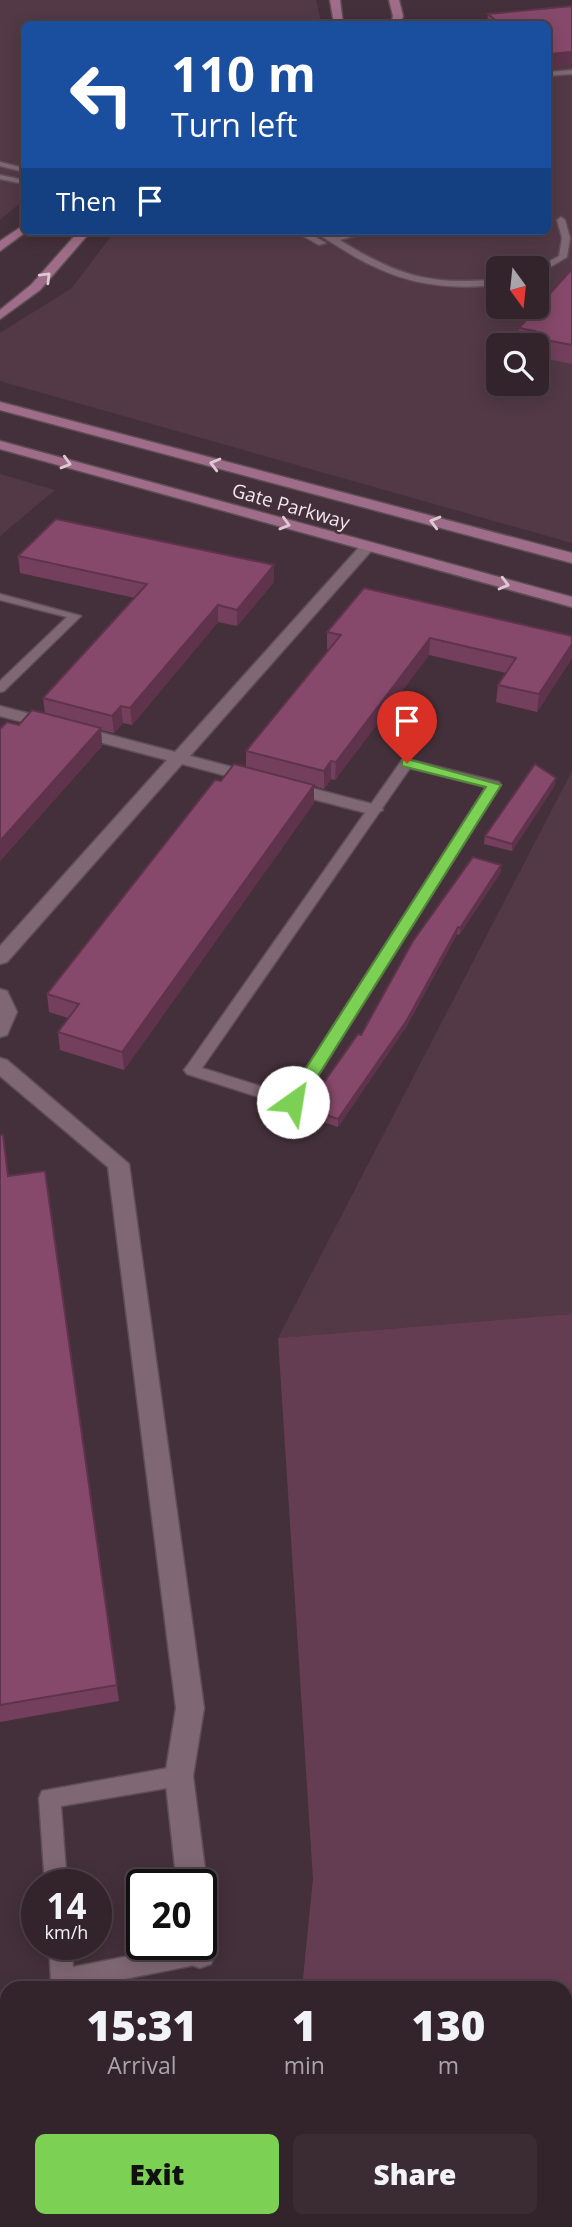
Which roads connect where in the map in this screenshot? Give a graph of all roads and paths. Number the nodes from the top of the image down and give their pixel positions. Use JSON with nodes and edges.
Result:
{"nodes":[{"id":1,"x":335,"y":0,"type":"edge"},
{"id":2,"x":394,"y":0,"type":"edge"},
{"id":3,"x":338,"y":21,"type":"edge"},
{"id":4,"x":397,"y":21,"type":"edge"},
{"id":5,"x":572,"y":72,"type":"edge"},
{"id":6,"x":551,"y":74,"type":"edge"},
{"id":7,"x":0,"y":164,"type":"edge"},
{"id":8,"x":21,"y":169,"type":"edge"},
{"id":9,"x":0,"y":177,"type":"edge"},
{"id":10,"x":21,"y":181,"type":"edge"},
{"id":11,"x":551,"y":219,"type":"edge"},
{"id":12,"x":561,"y":220,"type":"junction"},
{"id":13,"x":572,"y":223,"type":"edge"},
{"id":14,"x":21,"y":230,"type":"edge"},
{"id":15,"x":81,"y":235,"type":"edge"},
{"id":16,"x":306,"y":235,"type":"edge"},
{"id":17,"x":327,"y":235,"type":"edge"},
{"id":18,"x":350,"y":235,"type":"edge"},
{"id":19,"x":334,"y":239,"type":"junction"},
{"id":20,"x":321,"y":243,"type":"dead end"},
{"id":21,"x":0,"y":247,"type":"edge"},
{"id":22,"x":550,"y":264,"type":"edge"},
{"id":23,"x":486,"y":282,"type":"edge"},
{"id":24,"x":0,"y":315,"type":"edge"},
{"id":25,"x":0,"y":403,"type":"edge"},
{"id":26,"x":0,"y":445,"type":"edge"},
{"id":27,"x":367,"y":547,"type":"junction"},
{"id":28,"x":572,"y":558,"type":"edge"},
{"id":29,"x":0,"y":597,"type":"edge"},
{"id":30,"x":572,"y":602,"type":"edge"},
{"id":31,"x":0,"y":688,"type":"edge"},
{"id":32,"x":0,"y":711,"type":"edge"},
{"id":33,"x":178,"y":758,"type":"junction"},
{"id":34,"x":374,"y":810,"type":"junction"},
{"id":35,"x":0,"y":958,"type":"edge"},
{"id":36,"x":0,"y":996,"type":"edge"},
{"id":37,"x":0,"y":1030,"type":"edge"},
{"id":38,"x":0,"y":1066,"type":"edge"},
{"id":39,"x":179,"y":1776,"type":"junction"},
{"id":40,"x":55,"y":1869,"type":"edge"},
{"id":41,"x":190,"y":1869,"type":"edge"},
{"id":42,"x":61,"y":1960,"type":"edge"},
{"id":43,"x":151,"y":1960,"type":"edge"}],
"edges":[{"from":1,"to":3,"type":"main road"},
{"from":2,"to":4,"type":"main road"},
{"from":5,"to":6,"type":"lane"},
{"from":7,"to":8,"type":"lane"},
{"from":9,"to":10,"type":"lane"},
{"from":11,"to":12,"type":"lane"},
{"from":12,"to":13,"type":"lane"},
{"from":12,"to":22,"type":"lane"},
{"from":14,"to":21,"type":"main road"},
{"from":24,"to":15,"type":"main road","one_way":true},
{"from":16,"to":20,"type":"lane"},
{"from":17,"to":19,"type":"lane"},
{"from":18,"to":19,"type":"lane"},
{"from":19,"to":23,"type":"lane"},
{"from":28,"to":25,"type":"main road","name":"Gate Parkway","one_way":true},
{"from":26,"to":27,"type":"main road","name":"Gate Parkway","one_way":true},
{"from":27,"to":30,"type":"main road","name":"Gate Parkway","one_way":true},
{"from":27,"to":33,"type":"street"},
{"from":29,"to":31,"type":"lane"},
{"from":32,"to":33,"type":"street"},
{"from":33,"to":34,"type":"street"},
{"from":33,"to":35,"type":"street"},
{"from":34,"to":34,"type":"lane"},
{"from":36,"to":37,"type":"street"},
{"from":38,"to":39,"type":"street"},
{"from":39,"to":40,"type":"lane"},
{"from":39,"to":41,"type":"street"},
{"from":42,"to":43,"type":"lane"}]}
